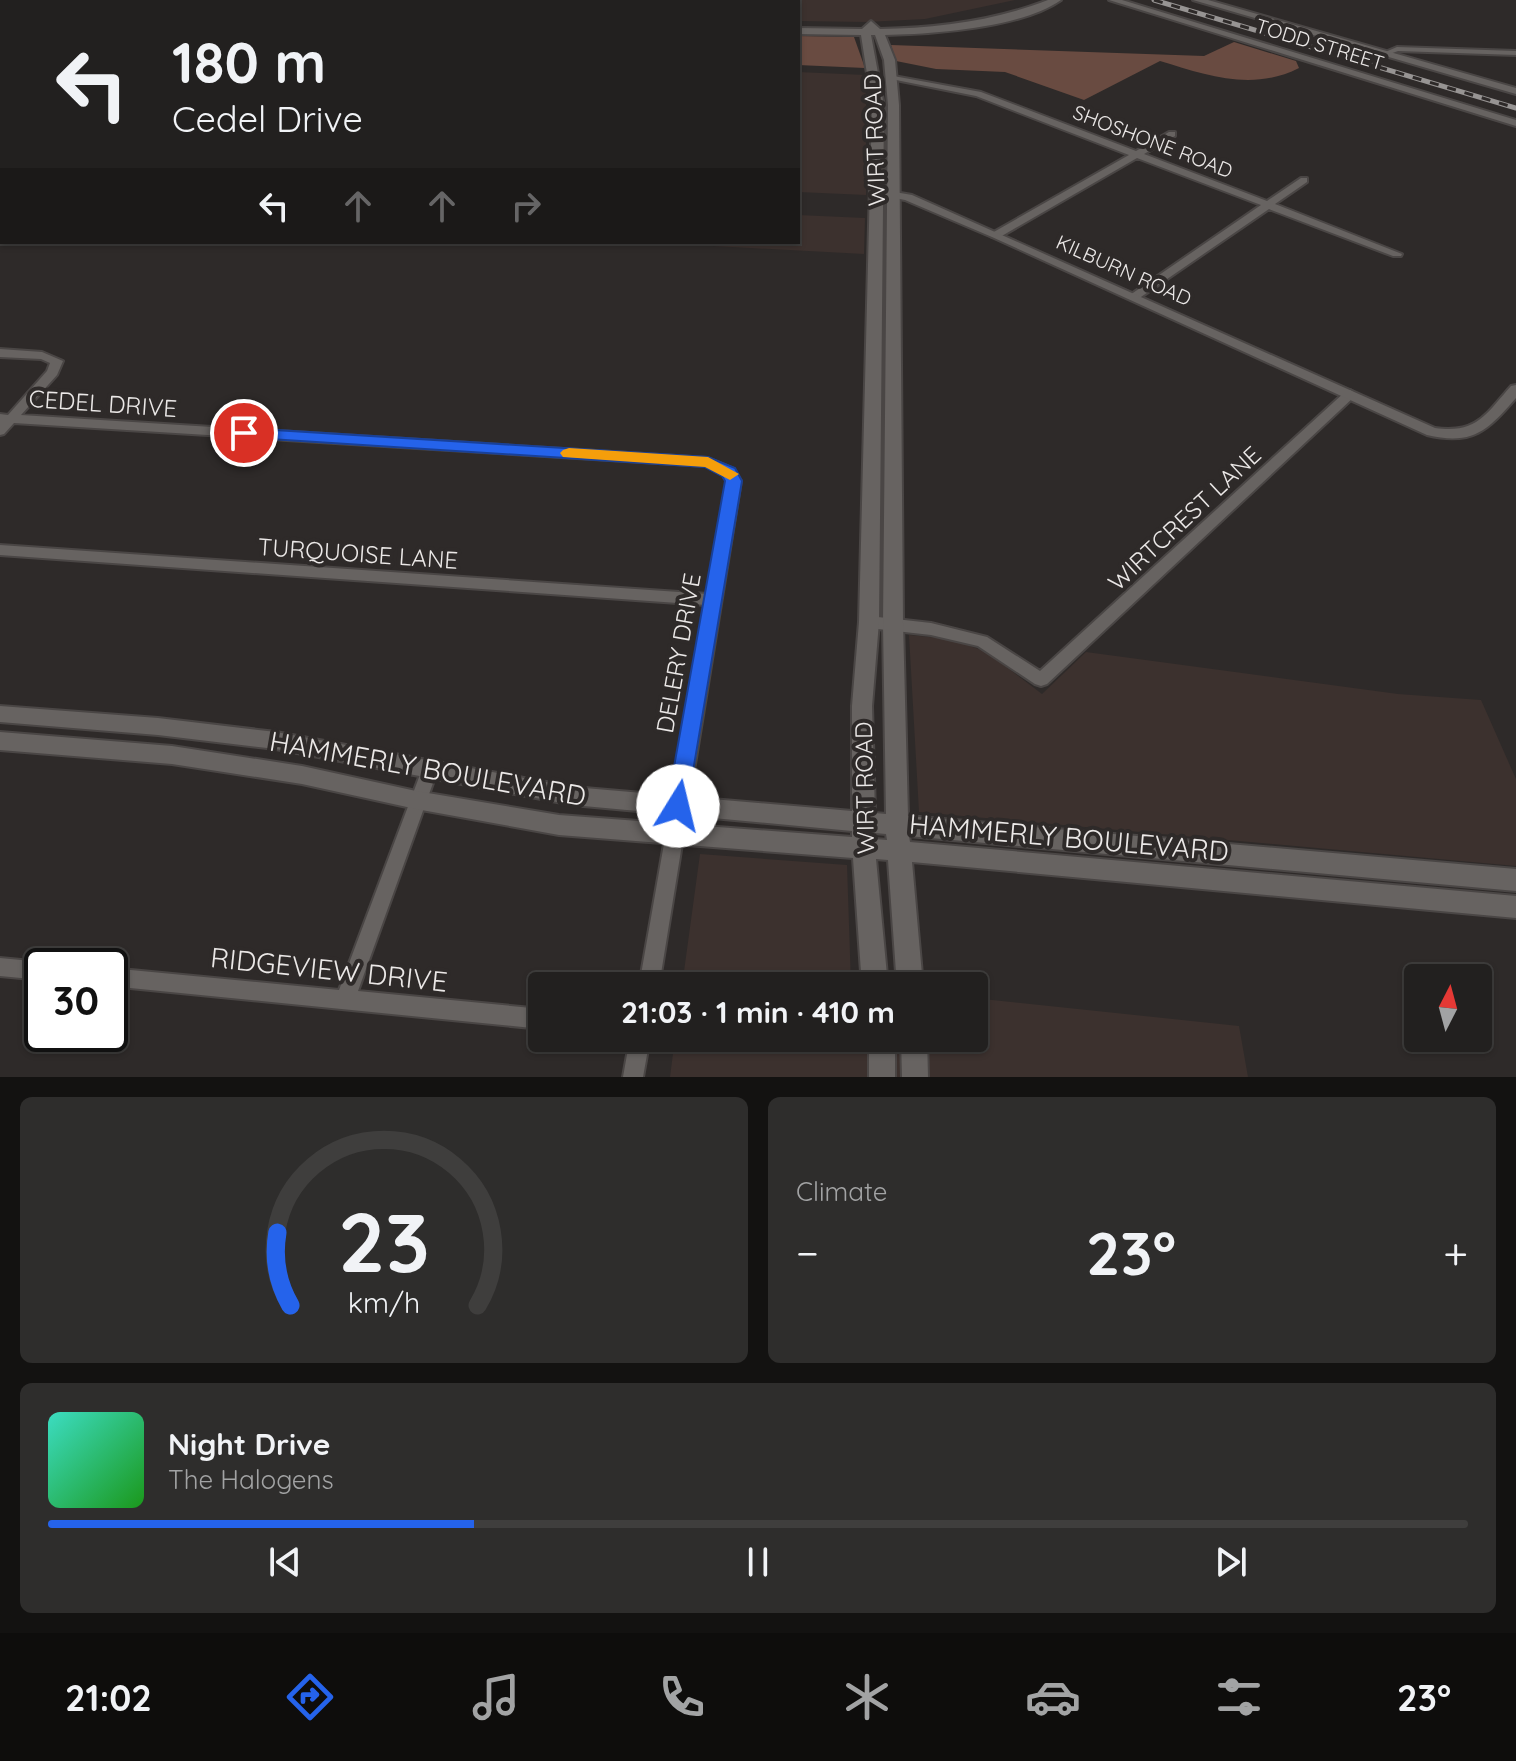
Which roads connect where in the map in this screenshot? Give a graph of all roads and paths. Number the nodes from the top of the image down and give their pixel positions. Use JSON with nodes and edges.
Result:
{"nodes":[{"id":1,"x":1028,"y":0,"type":"edge"},
{"id":2,"x":1056,"y":0,"type":"edge"},
{"id":3,"x":1113,"y":0,"type":"edge"},
{"id":4,"x":1198,"y":0,"type":"edge"},
{"id":5,"x":1216,"y":0,"type":"edge"},
{"id":6,"x":988,"y":11,"type":"junction"},
{"id":7,"x":1000,"y":17,"type":"junction"},
{"id":8,"x":1282,"y":22,"type":"junction"},
{"id":9,"x":800,"y":24,"type":"edge"},
{"id":10,"x":872,"y":30,"type":"junction"},
{"id":11,"x":800,"y":31,"type":"edge"},
{"id":12,"x":1387,"y":53,"type":"junction"},
{"id":13,"x":1516,"y":53,"type":"edge"},
{"id":14,"x":891,"y":77,"type":"junction"},
{"id":15,"x":1516,"y":91,"type":"edge"},
{"id":16,"x":1516,"y":123,"type":"edge"},
{"id":17,"x":1172,"y":134,"type":"dead end"},
{"id":18,"x":1136,"y":154,"type":"junction"},
{"id":19,"x":1304,"y":180,"type":"dead end"},
{"id":20,"x":887,"y":193,"type":"junction"},
{"id":21,"x":1269,"y":204,"type":"junction"},
{"id":22,"x":996,"y":235,"type":"junction"},
{"id":23,"x":1397,"y":254,"type":"dead end"},
{"id":24,"x":1134,"y":297,"type":"junction"},
{"id":25,"x":0,"y":353,"type":"edge"},
{"id":26,"x":1516,"y":389,"type":"edge"},
{"id":27,"x":1350,"y":394,"type":"junction"},
{"id":28,"x":5,"y":418,"type":"edge"},
{"id":29,"x":0,"y":431,"type":"edge"},
{"id":30,"x":729,"y":472,"type":"joint"},
{"id":31,"x":0,"y":550,"type":"edge"},
{"id":32,"x":713,"y":600,"type":"junction"},
{"id":33,"x":869,"y":622,"type":"junction"},
{"id":34,"x":893,"y":623,"type":"junction"},
{"id":35,"x":0,"y":714,"type":"edge"},
{"id":36,"x":138,"y":725,"type":"junction"},
{"id":37,"x":0,"y":741,"type":"edge"},
{"id":38,"x":121,"y":750,"type":"junction"},
{"id":39,"x":429,"y":772,"type":"junction"},
{"id":40,"x":416,"y":800,"type":"junction"},
{"id":41,"x":678,"y":806,"type":"junction"},
{"id":42,"x":864,"y":824,"type":"junction"},
{"id":43,"x":897,"y":826,"type":"junction"},
{"id":44,"x":673,"y":835,"type":"junction"},
{"id":45,"x":864,"y":850,"type":"junction"},
{"id":46,"x":900,"y":851,"type":"junction"},
{"id":47,"x":1218,"y":854,"type":"junction"},
{"id":48,"x":1223,"y":881,"type":"junction"},
{"id":49,"x":1515,"y":883,"type":"edge"},
{"id":50,"x":1516,"y":907,"type":"edge"},
{"id":51,"x":0,"y":967,"type":"edge"},
{"id":52,"x":24,"y":969,"type":"edge"},
{"id":53,"x":651,"y":972,"type":"edge"},
{"id":54,"x":874,"y":972,"type":"edge"},
{"id":55,"x":909,"y":972,"type":"edge"},
{"id":56,"x":128,"y":979,"type":"edge"},
{"id":57,"x":346,"y":998,"type":"junction"},
{"id":58,"x":528,"y":1018,"type":"edge"},
{"id":59,"x":637,"y":1052,"type":"edge"},
{"id":60,"x":882,"y":1052,"type":"edge"},
{"id":61,"x":914,"y":1052,"type":"edge"},
{"id":62,"x":633,"y":1077,"type":"edge"},
{"id":63,"x":882,"y":1077,"type":"edge"},
{"id":64,"x":915,"y":1077,"type":"edge"}],
"edges":[{"from":1,"to":6,"type":"main road"},
{"from":2,"to":7,"type":"main road"},
{"from":3,"to":16,"type":"street","name":"TODD STREET"},
{"from":4,"to":8,"type":"main road"},
{"from":5,"to":8,"type":"main road"},
{"from":6,"to":7,"type":"main road"},
{"from":6,"to":10,"type":"main road"},
{"from":7,"to":10,"type":"main road"},
{"from":8,"to":12,"type":"main road"},
{"from":9,"to":10,"type":"main road"},
{"from":10,"to":11,"type":"main road"},
{"from":10,"to":14,"type":"main road","name":"WIRT ROAD"},
{"from":10,"to":20,"type":"main road","name":"WIRT ROAD"},
{"from":12,"to":13,"type":"street"},
{"from":12,"to":15,"type":"main road"},
{"from":14,"to":18,"type":"street","name":"SHOSHONE ROAD"},
{"from":14,"to":20,"type":"main road","name":"WIRT ROAD"},
{"from":17,"to":18,"type":"street"},
{"from":18,"to":21,"type":"street","name":"SHOSHONE ROAD"},
{"from":18,"to":22,"type":"street"},
{"from":19,"to":21,"type":"street"},
{"from":20,"to":22,"type":"street","name":"KILBURN ROAD"},
{"from":20,"to":33,"type":"main road","name":"WIRT ROAD"},
{"from":20,"to":34,"type":"main road","name":"WIRT ROAD"},
{"from":21,"to":23,"type":"street","name":"SHOSHONE ROAD"},
{"from":21,"to":24,"type":"street"},
{"from":22,"to":24,"type":"street","name":"KILBURN ROAD"},
{"from":24,"to":27,"type":"street","name":"KILBURN ROAD"},
{"from":25,"to":28,"type":"street"},
{"from":26,"to":27,"type":"street"},
{"from":27,"to":34,"type":"street","name":"WIRTCREST LANE"},
{"from":28,"to":29,"type":"street"},
{"from":28,"to":30,"type":"street","name":"CEDEL DRIVE"},
{"from":30,"to":32,"type":"street","name":"DELERY DRIVE"},
{"from":31,"to":32,"type":"street","name":"TURQUOISE LANE"},
{"from":32,"to":41,"type":"street","name":"DELERY DRIVE"},
{"from":33,"to":34,"type":"street","name":"WIRTCREST LANE"},
{"from":33,"to":42,"type":"main road","name":"WIRT ROAD"},
{"from":34,"to":43,"type":"main road","name":"WIRT ROAD"},
{"from":35,"to":36,"type":"main road","name":"HAMMERLY BOULEVARD"},
{"from":36,"to":38,"type":"main road"},
{"from":36,"to":39,"type":"main road","name":"HAMMERLY BOULEVARD"},
{"from":37,"to":38,"type":"main road","name":"HAMMERLY BOULEVARD"},
{"from":38,"to":40,"type":"main road","name":"HAMMERLY BOULEVARD"},
{"from":39,"to":40,"type":"street"},
{"from":39,"to":41,"type":"main road","name":"HAMMERLY BOULEVARD"},
{"from":40,"to":44,"type":"main road","name":"HAMMERLY BOULEVARD"},
{"from":40,"to":57,"type":"street"},
{"from":41,"to":42,"type":"main road","name":"HAMMERLY BOULEVARD"},
{"from":41,"to":44,"type":"street","name":"DELERY DRIVE"},
{"from":42,"to":43,"type":"main road","name":"HAMMERLY BOULEVARD"},
{"from":42,"to":45,"type":"main road","name":"WIRT ROAD"},
{"from":43,"to":46,"type":"main road","name":"WIRT ROAD"},
{"from":43,"to":47,"type":"main road","name":"HAMMERLY BOULEVARD"},
{"from":44,"to":45,"type":"main road","name":"HAMMERLY BOULEVARD"},
{"from":44,"to":53,"type":"street","name":"DELERY DRIVE"},
{"from":45,"to":46,"type":"main road","name":"HAMMERLY BOULEVARD"},
{"from":45,"to":54,"type":"main road","name":"WIRT ROAD"},
{"from":46,"to":48,"type":"main road","name":"HAMMERLY BOULEVARD"},
{"from":46,"to":55,"type":"main road","name":"WIRT ROAD"},
{"from":47,"to":48,"type":"main road"},
{"from":47,"to":49,"type":"main road","name":"HAMMERLY BOULEVARD"},
{"from":48,"to":50,"type":"main road","name":"HAMMERLY BOULEVARD"},
{"from":51,"to":52,"type":"street"},
{"from":56,"to":57,"type":"street","name":"RIDGEVIEW DRIVE"},
{"from":57,"to":58,"type":"street","name":"RIDGEVIEW DRIVE"},
{"from":59,"to":62,"type":"street"},
{"from":60,"to":63,"type":"main road"},
{"from":61,"to":64,"type":"main road"}]}
